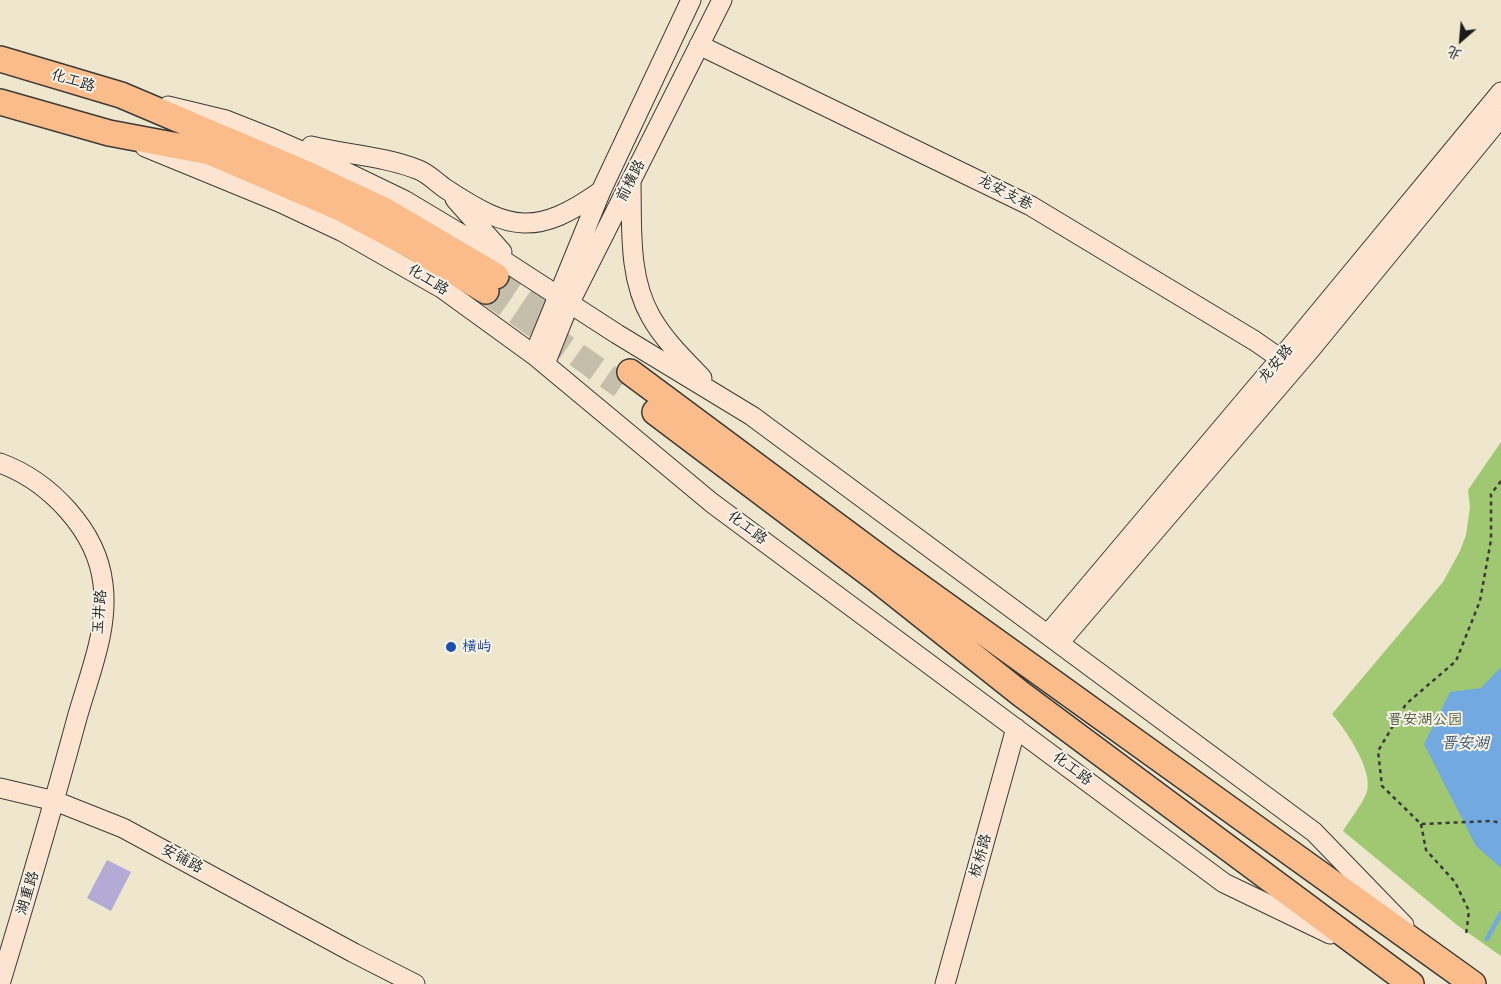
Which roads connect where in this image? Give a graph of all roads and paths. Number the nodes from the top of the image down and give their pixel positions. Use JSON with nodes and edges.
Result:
{"nodes":[{"id":1,"x":691,"y":0,"type":"edge"},
{"id":2,"x":722,"y":0,"type":"edge"},
{"id":3,"x":699,"y":45,"type":"junction"},
{"id":4,"x":0,"y":59,"type":"edge"},
{"id":5,"x":1501,"y":92,"type":"edge"},
{"id":6,"x":121,"y":95,"type":"junction"},
{"id":7,"x":0,"y":102,"type":"edge"},
{"id":8,"x":1501,"y":117,"type":"edge"},
{"id":9,"x":109,"y":133,"type":"junction"},
{"id":10,"x":269,"y":137,"type":"junction"},
{"id":11,"x":631,"y":180,"type":"junction"},
{"id":12,"x":447,"y":190,"type":"junction"},
{"id":13,"x":601,"y":191,"type":"junction"},
{"id":14,"x":499,"y":278,"type":"junction"},
{"id":15,"x":563,"y":299,"type":"junction"},
{"id":16,"x":540,"y":360,"type":"junction"},
{"id":17,"x":1288,"y":363,"type":"junction"},
{"id":18,"x":719,"y":396,"type":"junction"},
{"id":19,"x":0,"y":463,"type":"edge"},
{"id":20,"x":1501,"y":481,"type":"edge"},
{"id":21,"x":1054,"y":639,"type":"junction"},
{"id":22,"x":1016,"y":728,"type":"junction"},
{"id":23,"x":0,"y":788,"type":"edge"},
{"id":24,"x":54,"y":801,"type":"junction"},
{"id":25,"x":1501,"y":823,"type":"edge"},
{"id":26,"x":1421,"y":824,"type":"junction"},
{"id":27,"x":1466,"y":935,"type":"dead end"},
{"id":28,"x":1370,"y":953,"type":"junction"},
{"id":29,"x":1435,"y":956,"type":"junction"},
{"id":30,"x":0,"y":984,"type":"edge"},
{"id":31,"x":415,"y":984,"type":"edge"},
{"id":32,"x":945,"y":984,"type":"edge"},
{"id":33,"x":1411,"y":984,"type":"edge"},
{"id":34,"x":1473,"y":984,"type":"edge"}],
"edges":[{"from":1,"to":13,"type":"main road","name":"前横路"},
{"from":2,"to":3,"type":"main road","name":"前横路"},
{"from":3,"to":11,"type":"main road","name":"前横路"},
{"from":3,"to":17,"type":"main road","name":"龙安支巷"},
{"from":4,"to":6,"type":"highway","name":"化工路"},
{"from":5,"to":17,"type":"main road","name":"龙安路"},
{"from":6,"to":10,"type":"main road"},
{"from":6,"to":14,"type":"highway","name":"化工路"},
{"from":7,"to":9,"type":"highway","name":"化工路"},
{"from":8,"to":17,"type":"main road","name":"龙安路"},
{"from":9,"to":14,"type":"highway","name":"化工路"},
{"from":9,"to":16,"type":"main road","name":"化工路"},
{"from":10,"to":12,"type":"main road"},
{"from":10,"to":14,"type":"main road"},
{"from":11,"to":15,"type":"main road","name":"前横路"},
{"from":11,"to":18,"type":"main road"},
{"from":12,"to":13,"type":"main road"},
{"from":12,"to":14,"type":"main road"},
{"from":13,"to":15,"type":"main road","name":"前横路"},
{"from":14,"to":15,"type":"main road"},
{"from":15,"to":16,"type":"main road","name":"前横路"},
{"from":15,"to":18,"type":"main road"},
{"from":16,"to":22,"type":"main road","name":"化工路"},
{"from":17,"to":21,"type":"main road","name":"龙安路"},
{"from":18,"to":21,"type":"main road"},
{"from":19,"to":24,"type":"main road","name":"玉井路"},
{"from":20,"to":26,"type":"path"},
{"from":21,"to":29,"type":"main road"},
{"from":22,"to":28,"type":"main road","name":"化工路"},
{"from":22,"to":32,"type":"main road","name":"板桥路"},
{"from":23,"to":24,"type":"main road","name":"安铺路"},
{"from":24,"to":30,"type":"main road","name":"湖重路"},
{"from":24,"to":31,"type":"main road","name":"安铺路"},
{"from":25,"to":26,"type":"path"},
{"from":26,"to":27,"type":"path"},
{"from":28,"to":29,"type":"highway","name":"化工路"},
{"from":28,"to":33,"type":"highway","name":"化工路"},
{"from":29,"to":34,"type":"highway","name":"化工路"}]}
